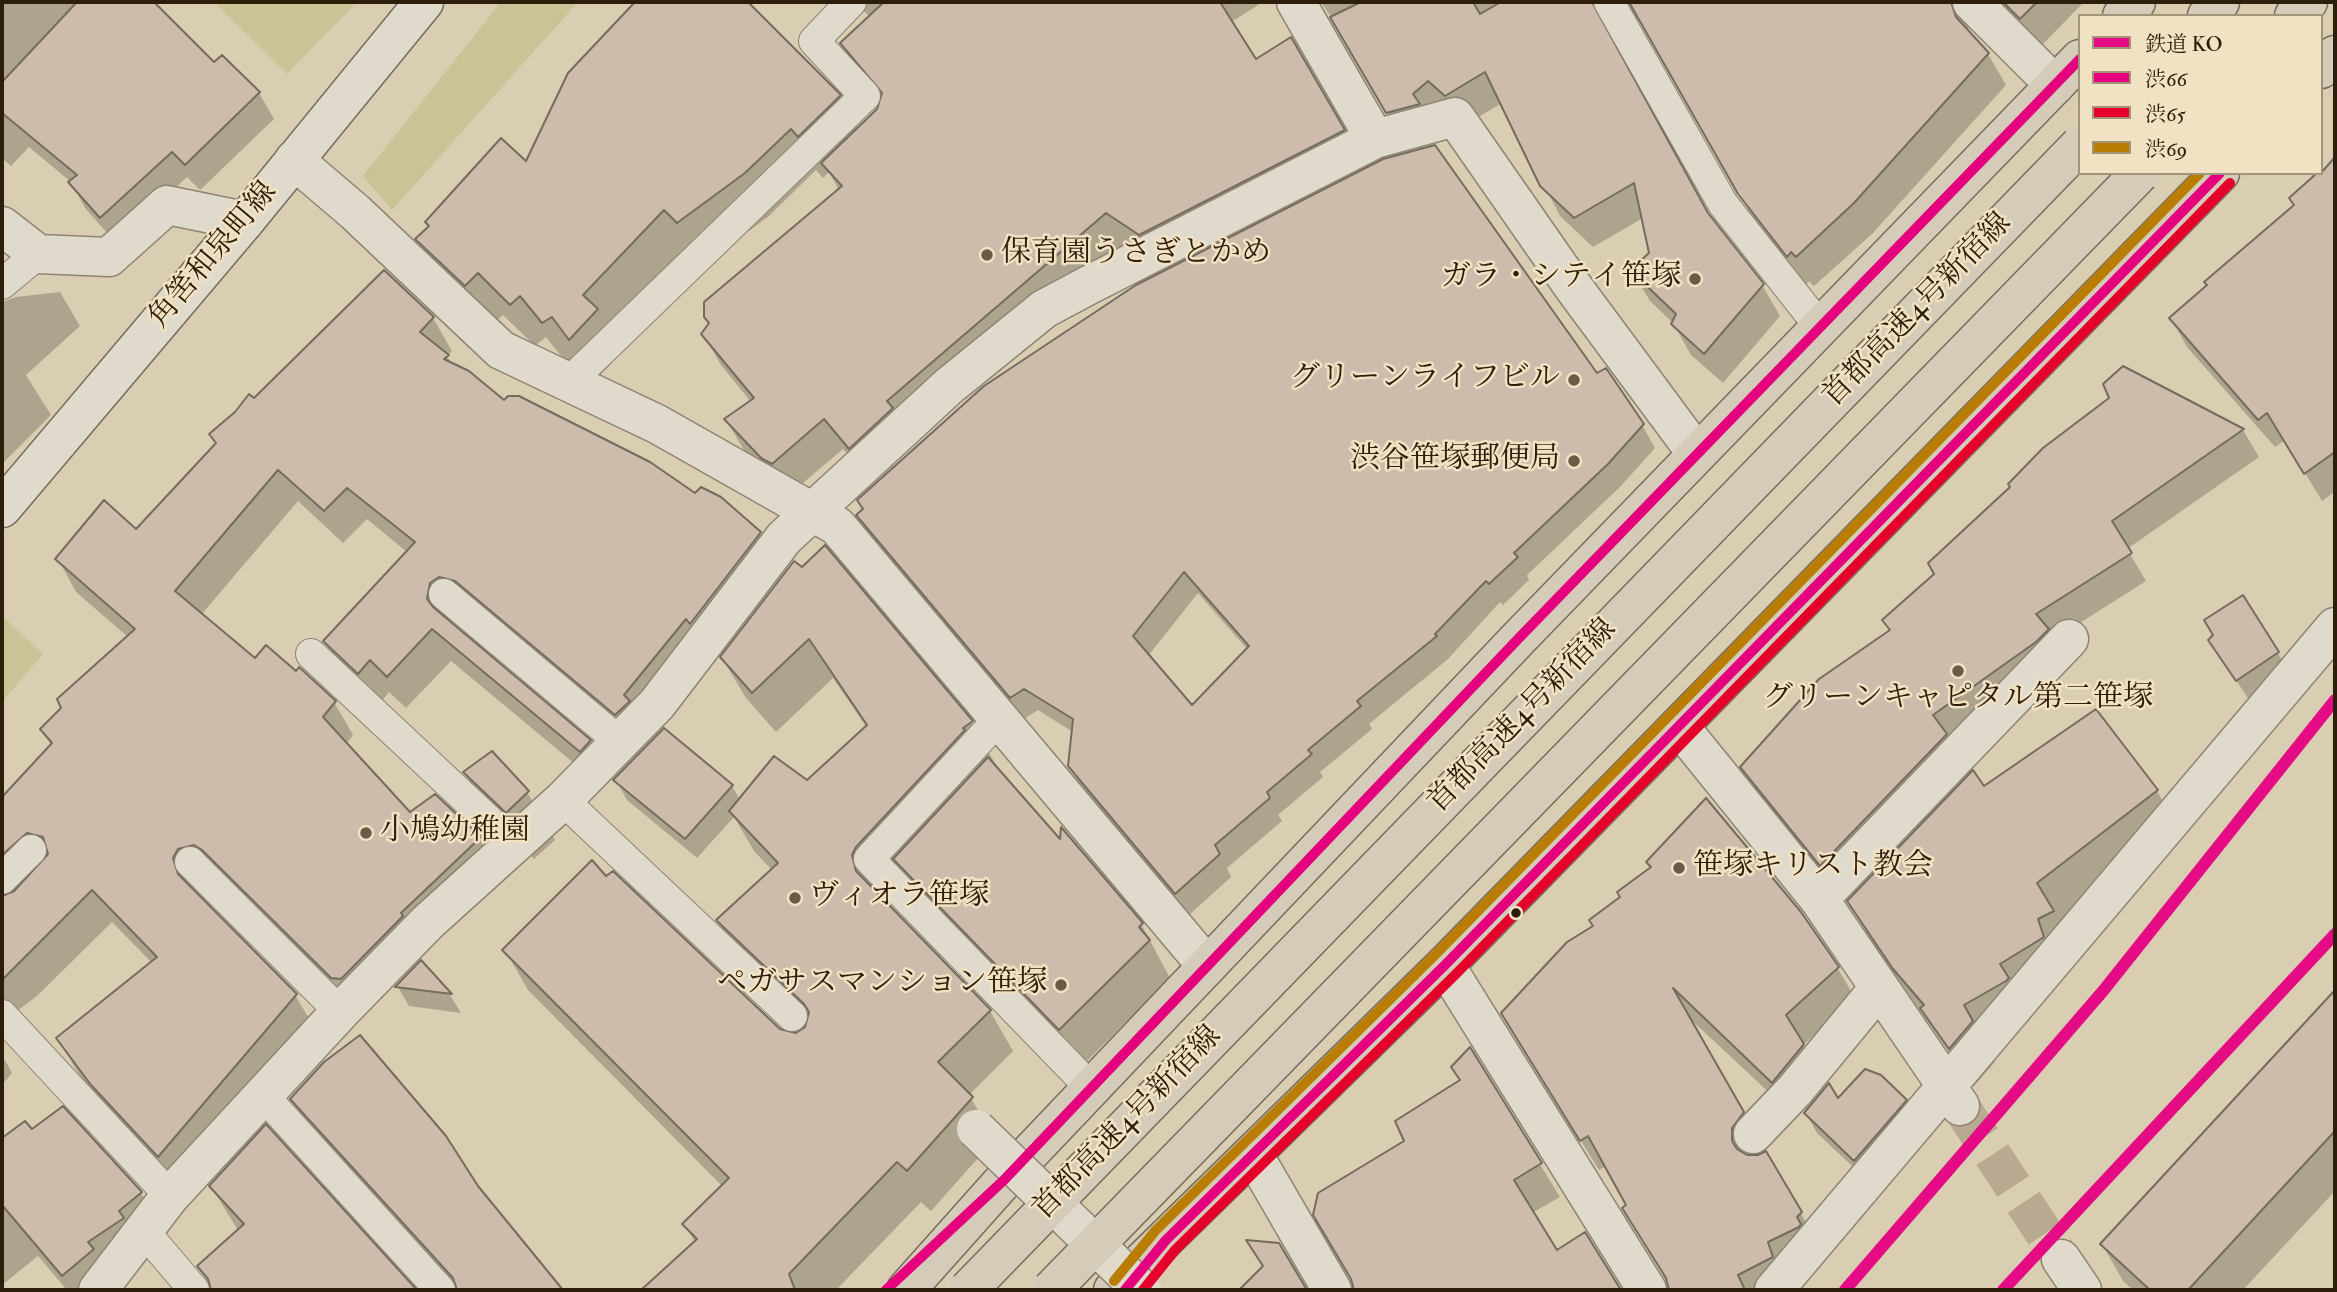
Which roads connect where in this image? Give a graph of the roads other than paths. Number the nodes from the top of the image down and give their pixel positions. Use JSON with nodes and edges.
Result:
{"nodes":[{"id":1,"x":424,"y":2,"type":"edge"},
{"id":2,"x":851,"y":2,"type":"edge"},
{"id":3,"x":1609,"y":2,"type":"edge"},
{"id":4,"x":1972,"y":2,"type":"edge"},
{"id":5,"x":1303,"y":4,"type":"edge"},
{"id":6,"x":2067,"y":72,"type":"edge"},
{"id":7,"x":1375,"y":139,"type":"junction"},
{"id":8,"x":2078,"y":147,"type":"edge"},
{"id":9,"x":293,"y":160,"type":"junction"},
{"id":10,"x":2138,"y":175,"type":"edge"},
{"id":11,"x":2218,"y":175,"type":"edge"},
{"id":12,"x":245,"y":221,"type":"junction"},
{"id":13,"x":2,"y":226,"type":"edge"},
{"id":14,"x":38,"y":254,"type":"junction"},
{"id":15,"x":2,"y":284,"type":"edge"},
{"id":16,"x":1820,"y":327,"type":"junction"},
{"id":17,"x":569,"y":382,"type":"junction"},
{"id":18,"x":1697,"y":454,"type":"junction"},
{"id":19,"x":2,"y":508,"type":"edge"},
{"id":20,"x":813,"y":510,"type":"junction"},
{"id":21,"x":444,"y":594,"type":"dead end"},
{"id":22,"x":2335,"y":627,"type":"edge"},
{"id":23,"x":2069,"y":639,"type":"dead end"},
{"id":24,"x":310,"y":654,"type":"dead end"},
{"id":25,"x":998,"y":720,"type":"junction"},
{"id":26,"x":1679,"y":726,"type":"junction"},
{"id":27,"x":620,"y":742,"type":"junction"},
{"id":28,"x":563,"y":800,"type":"junction"},
{"id":29,"x":516,"y":845,"type":"junction"},
{"id":30,"x":31,"y":850,"type":"dead end"},
{"id":31,"x":190,"y":862,"type":"dead end"},
{"id":32,"x":2,"y":879,"type":"edge"},
{"id":33,"x":1819,"y":899,"type":"junction"},
{"id":34,"x":1445,"y":965,"type":"junction"},
{"id":35,"x":1207,"y":967,"type":"junction"},
{"id":36,"x":1880,"y":988,"type":"junction"},
{"id":37,"x":340,"y":1012,"type":"junction"},
{"id":38,"x":2,"y":1015,"type":"edge"},
{"id":39,"x":792,"y":1016,"type":"dead end"},
{"id":40,"x":1091,"y":1088,"type":"junction"},
{"id":41,"x":263,"y":1095,"type":"junction"},
{"id":42,"x":1954,"y":1098,"type":"junction"},
{"id":43,"x":976,"y":1129,"type":"dead end"},
{"id":44,"x":1753,"y":1134,"type":"dead end"},
{"id":45,"x":1253,"y":1154,"type":"junction"},
{"id":46,"x":1004,"y":1180,"type":"junction"},
{"id":47,"x":170,"y":1196,"type":"junction"},
{"id":48,"x":143,"y":1230,"type":"junction"},
{"id":49,"x":1166,"y":1240,"type":"junction"},
{"id":50,"x":2061,"y":1259,"type":"tunnel mouth"},
{"id":51,"x":98,"y":1290,"type":"edge"},
{"id":52,"x":194,"y":1290,"type":"edge"},
{"id":53,"x":440,"y":1290,"type":"edge"},
{"id":54,"x":887,"y":1290,"type":"edge"},
{"id":55,"x":906,"y":1290,"type":"edge"},
{"id":56,"x":968,"y":1290,"type":"edge"},
{"id":57,"x":1051,"y":1290,"type":"edge"},
{"id":58,"x":1113,"y":1290,"type":"edge"},
{"id":59,"x":1125,"y":1290,"type":"edge"},
{"id":60,"x":1142,"y":1290,"type":"edge"},
{"id":61,"x":1332,"y":1290,"type":"edge"},
{"id":62,"x":1647,"y":1290,"type":"edge"},
{"id":63,"x":1774,"y":1290,"type":"edge"},
{"id":64,"x":2082,"y":1290,"type":"edge"}],
"edges":[{"from":1,"to":9,"type":"street","name":"角筈和泉町線"},
{"from":2,"to":17,"type":"lane"},
{"from":3,"to":16,"type":"lane"},
{"from":4,"to":6,"type":"street"},
{"from":5,"to":7,"type":"street"},
{"from":6,"to":16,"type":"highway"},
{"from":7,"to":18,"type":"street"},
{"from":7,"to":20,"type":"street"},
{"from":8,"to":56,"type":"highway","name":"首都高速4号新宿線","bridge":true},
{"from":9,"to":12,"type":"street","name":"角筈和泉町線"},
{"from":9,"to":17,"type":"street"},
{"from":10,"to":57,"type":"highway","name":"首都高速4号新宿線","bridge":true},
{"from":11,"to":26,"type":"highway"},
{"from":12,"to":14,"type":"street"},
{"from":12,"to":19,"type":"street","name":"角筈和泉町線"},
{"from":13,"to":14,"type":"street"},
{"from":14,"to":15,"type":"lane"},
{"from":16,"to":18,"type":"highway"},
{"from":17,"to":20,"type":"street"},
{"from":18,"to":35,"type":"highway"},
{"from":20,"to":25,"type":"street"},
{"from":20,"to":27,"type":"street"},
{"from":21,"to":27,"type":"lane"},
{"from":22,"to":42,"type":"street"},
{"from":23,"to":33,"type":"street"},
{"from":24,"to":29,"type":"lane"},
{"from":25,"to":35,"type":"street"},
{"from":25,"to":40,"type":"lane"},
{"from":26,"to":33,"type":"street"},
{"from":26,"to":34,"type":"highway"},
{"from":27,"to":28,"type":"street"},
{"from":28,"to":29,"type":"street"},
{"from":28,"to":39,"type":"lane"},
{"from":29,"to":37,"type":"street"},
{"from":30,"to":32,"type":"lane"},
{"from":31,"to":37,"type":"lane"},
{"from":33,"to":36,"type":"street"},
{"from":34,"to":45,"type":"highway"},
{"from":34,"to":62,"type":"street"},
{"from":35,"to":40,"type":"highway"},
{"from":36,"to":42,"type":"street"},
{"from":36,"to":44,"type":"street"},
{"from":37,"to":41,"type":"street"},
{"from":38,"to":47,"type":"lane"},
{"from":40,"to":46,"type":"highway"},
{"from":41,"to":47,"type":"street"},
{"from":41,"to":53,"type":"lane"},
{"from":42,"to":63,"type":"street"},
{"from":43,"to":60,"type":"street","bridge":true},
{"from":45,"to":49,"type":"highway"},
{"from":45,"to":61,"type":"street"},
{"from":46,"to":54,"type":"highway"},
{"from":46,"to":55,"type":"highway"},
{"from":47,"to":48,"type":"street"},
{"from":48,"to":51,"type":"street"},
{"from":48,"to":52,"type":"lane"},
{"from":49,"to":58,"type":"highway"},
{"from":49,"to":59,"type":"highway"},
{"from":50,"to":64,"type":"street"}]}
